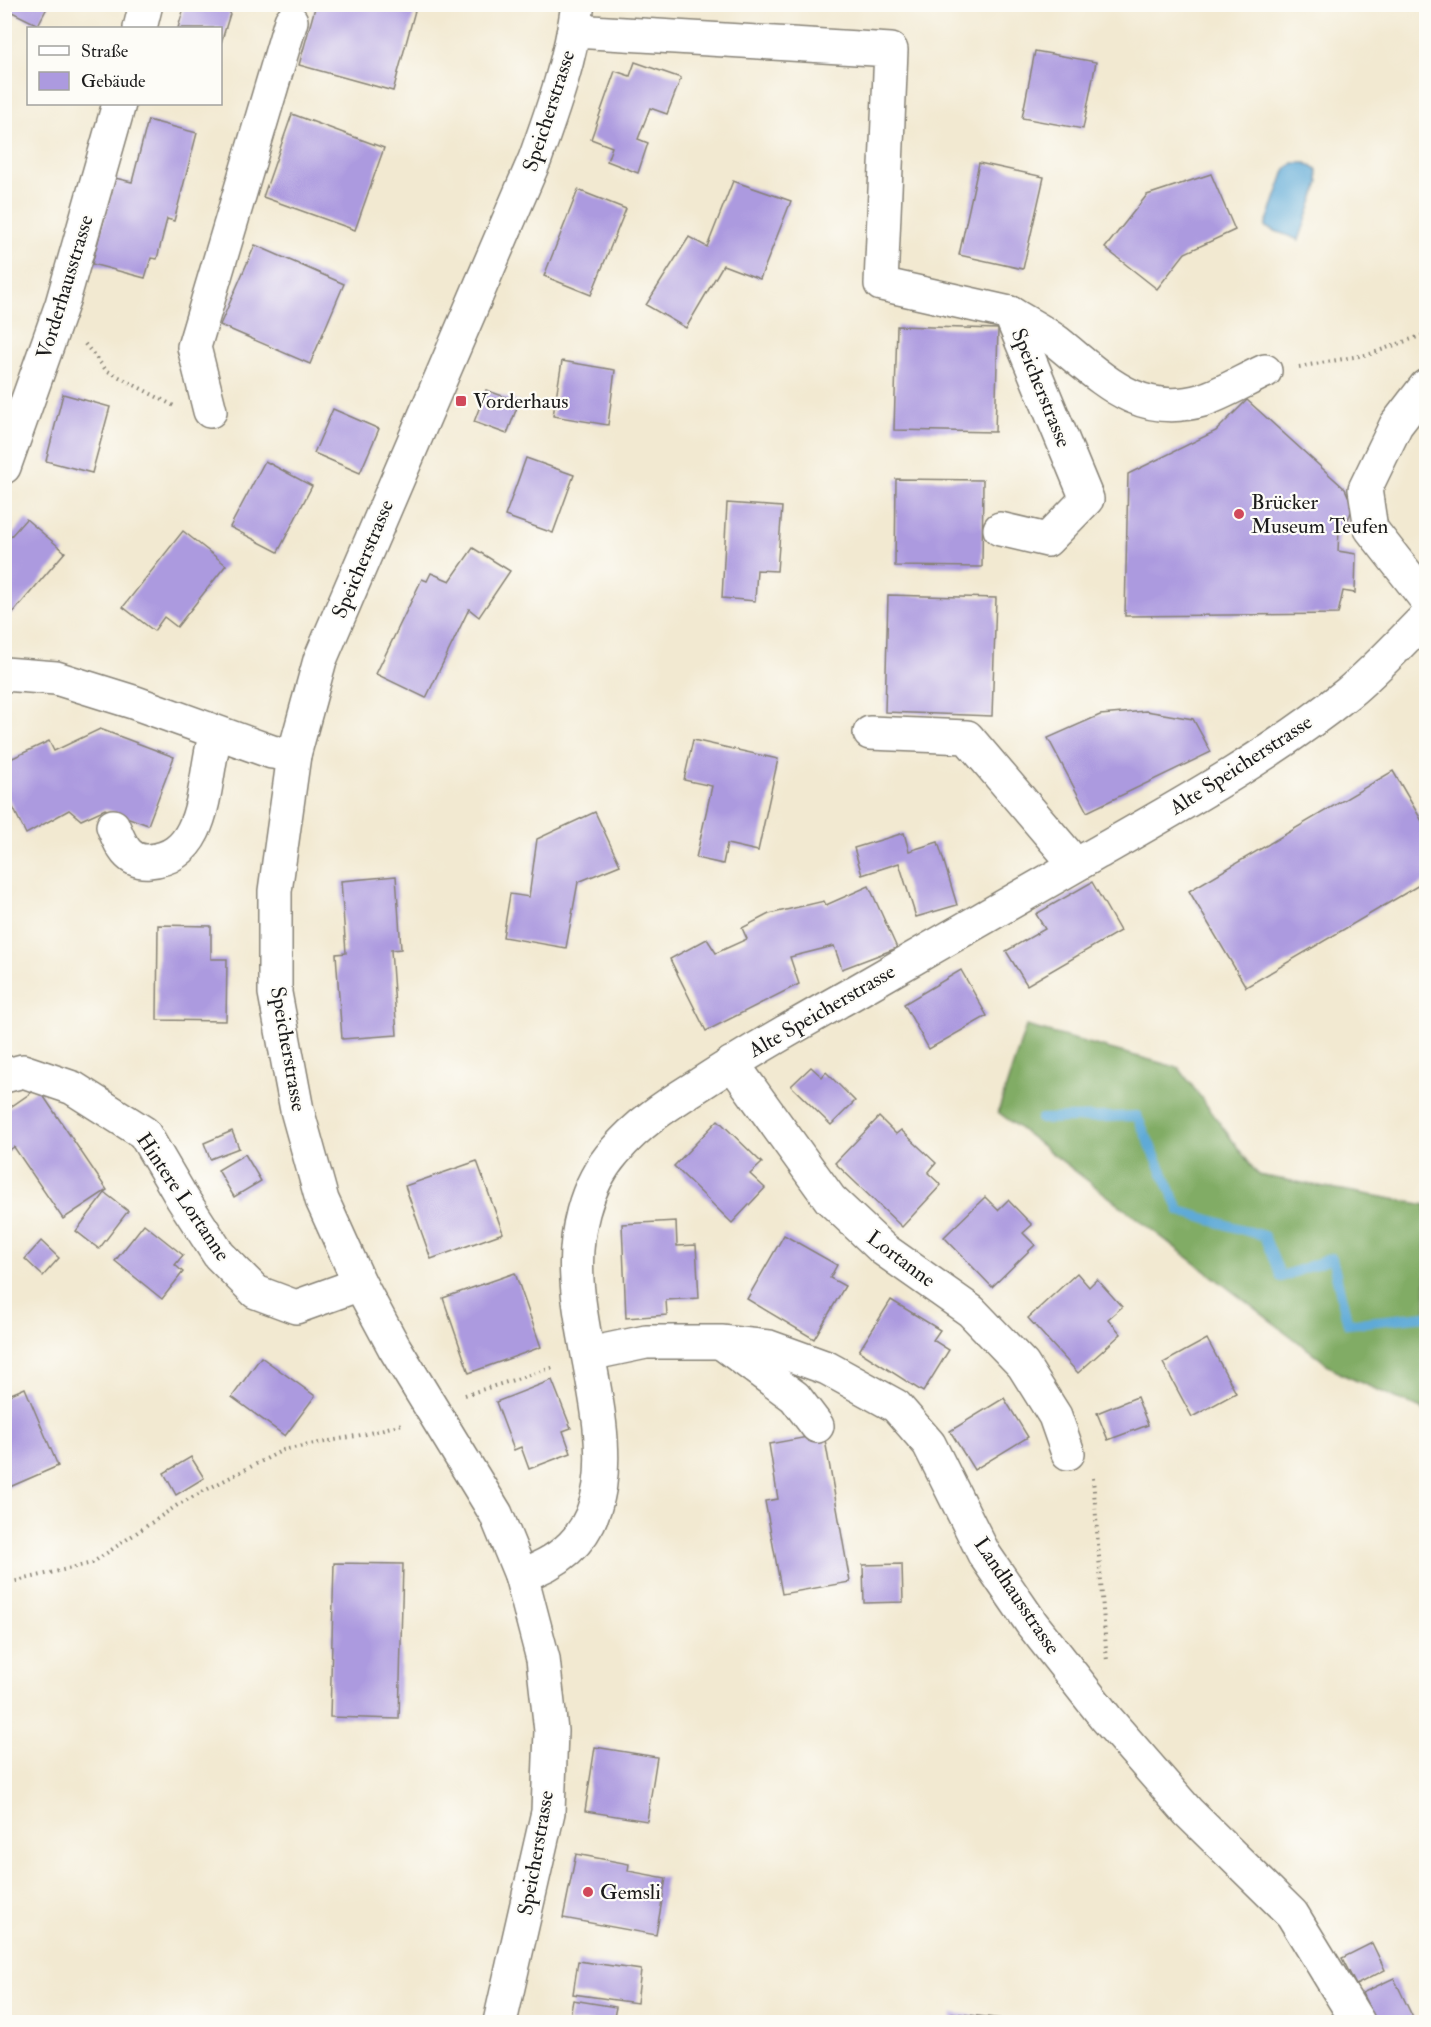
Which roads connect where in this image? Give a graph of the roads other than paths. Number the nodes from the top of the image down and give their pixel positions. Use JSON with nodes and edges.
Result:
{"nodes":[{"id":1,"x":146,"y":4,"type":"edge"},
{"id":2,"x":576,"y":18,"type":"edge"},
{"id":3,"x":291,"y":21,"type":"dead end"},
{"id":4,"x":140,"y":27,"type":"edge"},
{"id":5,"x":119,"y":105,"type":"edge"},
{"id":6,"x":1010,"y":313,"type":"junction"},
{"id":7,"x":1265,"y":371,"type":"road end"},
{"id":8,"x":1426,"y":386,"type":"edge"},
{"id":9,"x":210,"y":411,"type":"road end"},
{"id":10,"x":4,"y":467,"type":"edge"},
{"id":11,"x":1000,"y":529,"type":"dead end"},
{"id":12,"x":1426,"y":599,"type":"edge"},
{"id":13,"x":1426,"y":617,"type":"edge"},
{"id":14,"x":4,"y":674,"type":"edge"},
{"id":15,"x":216,"y":733,"type":"junction"},
{"id":16,"x":870,"y":733,"type":"dead end"},
{"id":17,"x":294,"y":755,"type":"junction"},
{"id":18,"x":113,"y":826,"type":"dead end"},
{"id":19,"x":1073,"y":866,"type":"junction"},
{"id":20,"x":732,"y":1062,"type":"junction"},
{"id":21,"x":4,"y":1076,"type":"edge"},
{"id":22,"x":360,"y":1284,"type":"junction"},
{"id":23,"x":721,"y":1342,"type":"junction"},
{"id":24,"x":575,"y":1359,"type":"junction"},
{"id":25,"x":817,"y":1426,"type":"dead end"},
{"id":26,"x":1068,"y":1453,"type":"road end"},
{"id":27,"x":521,"y":1575,"type":"junction"},
{"id":28,"x":500,"y":2022,"type":"edge"},
{"id":29,"x":1358,"y":2022,"type":"edge"}],
"edges":[{"from":1,"to":4,"type":"street"},
{"from":2,"to":6,"type":"street","name":"Speicherstrasse"},
{"from":2,"to":17,"type":"street","name":"Speicherstrasse"},
{"from":3,"to":9,"type":"street"},
{"from":5,"to":10,"type":"street","name":"Vorderhausstrasse"},
{"from":6,"to":7,"type":"street"},
{"from":6,"to":11,"type":"street","name":"Speicherstrasse"},
{"from":8,"to":12,"type":"street"},
{"from":13,"to":19,"type":"street","name":"Alte Speicherstrasse"},
{"from":14,"to":15,"type":"street"},
{"from":15,"to":17,"type":"street"},
{"from":15,"to":18,"type":"street"},
{"from":16,"to":19,"type":"street"},
{"from":17,"to":22,"type":"street","name":"Speicherstrasse"},
{"from":19,"to":20,"type":"street","name":"Alte Speicherstrasse"},
{"from":20,"to":24,"type":"street","name":"Alte Speicherstrasse"},
{"from":20,"to":26,"type":"street","name":"Lortanne"},
{"from":21,"to":22,"type":"street","name":"Hintere Lortanne"},
{"from":22,"to":27,"type":"street","name":"Speicherstrasse"},
{"from":23,"to":24,"type":"street","name":"Landhausstrasse"},
{"from":23,"to":25,"type":"street"},
{"from":23,"to":29,"type":"street","name":"Landhausstrasse"},
{"from":24,"to":27,"type":"street","name":"Alte Speicherstrasse"},
{"from":27,"to":28,"type":"street","name":"Speicherstrasse"}]}
